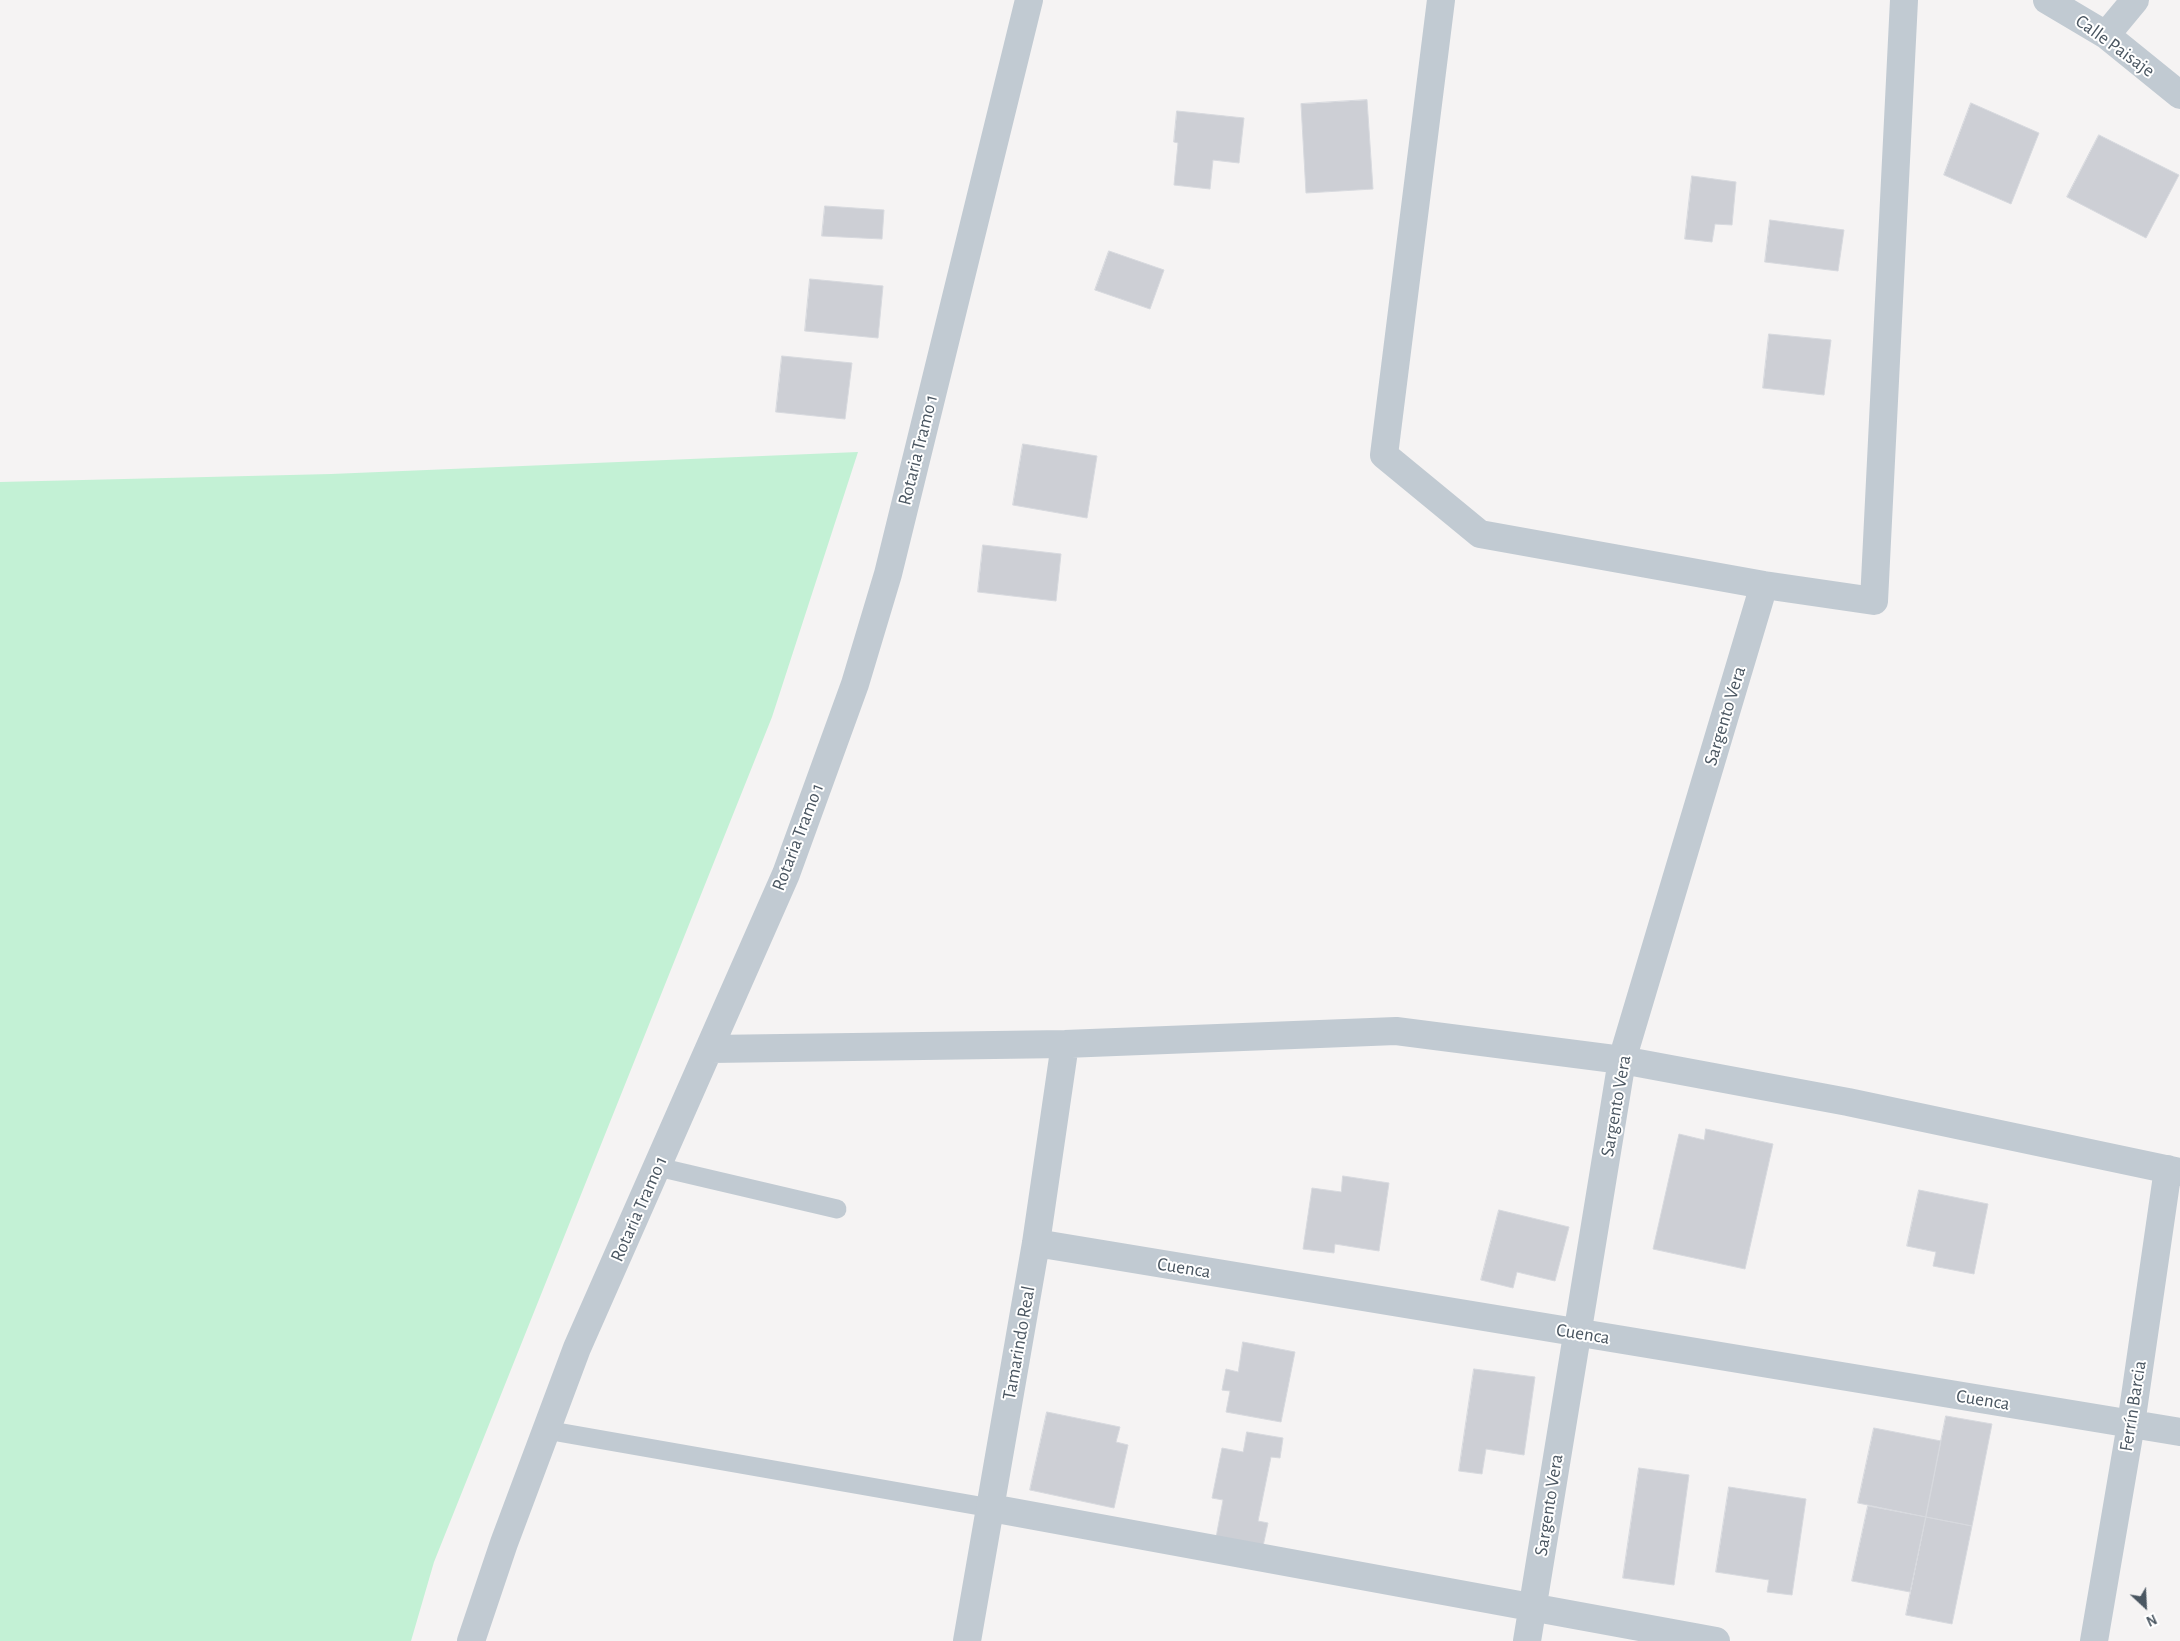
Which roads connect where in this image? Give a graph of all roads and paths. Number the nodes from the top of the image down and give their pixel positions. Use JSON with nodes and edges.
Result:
{"nodes":[{"id":1,"x":1029,"y":0,"type":"edge"},
{"id":2,"x":1441,"y":0,"type":"edge"},
{"id":3,"x":1904,"y":0,"type":"edge"},
{"id":4,"x":2047,"y":0,"type":"edge"},
{"id":5,"x":2135,"y":0,"type":"edge"},
{"id":6,"x":2106,"y":35,"type":"junction"},
{"id":7,"x":2180,"y":95,"type":"edge"},
{"id":8,"x":1764,"y":585,"type":"junction"},
{"id":9,"x":1065,"y":1044,"type":"junction"},
{"id":10,"x":711,"y":1049,"type":"junction"},
{"id":11,"x":1622,"y":1060,"type":"junction"},
{"id":12,"x":658,"y":1167,"type":"junction"},
{"id":13,"x":2174,"y":1171,"type":"edge"},
{"id":14,"x":836,"y":1209,"type":"dead end"},
{"id":15,"x":1036,"y":1244,"type":"junction"},
{"id":16,"x":1577,"y":1333,"type":"junction"},
{"id":17,"x":2130,"y":1424,"type":"junction"},
{"id":18,"x":546,"y":1430,"type":"junction"},
{"id":19,"x":2180,"y":1432,"type":"edge"},
{"id":20,"x":990,"y":1508,"type":"junction"},
{"id":21,"x":1532,"y":1609,"type":"junction"},
{"id":22,"x":471,"y":1641,"type":"edge"},
{"id":23,"x":967,"y":1641,"type":"edge"},
{"id":24,"x":1527,"y":1641,"type":"edge"},
{"id":25,"x":1716,"y":1641,"type":"edge"},
{"id":26,"x":2094,"y":1641,"type":"edge"}],
"edges":[{"from":1,"to":10,"type":"street","name":"Rotaria Tramo 1"},
{"from":2,"to":8,"type":"street"},
{"from":3,"to":8,"type":"street"},
{"from":4,"to":6,"type":"street","name":"Calle Paisaje"},
{"from":5,"to":6,"type":"street"},
{"from":6,"to":7,"type":"street","name":"Calle Paisaje"},
{"from":8,"to":11,"type":"street","name":"Sargento Vera"},
{"from":9,"to":10,"type":"street"},
{"from":9,"to":11,"type":"street"},
{"from":9,"to":15,"type":"street","name":"Tamarindo Real"},
{"from":10,"to":12,"type":"street","name":"Rotaria Tramo 1"},
{"from":11,"to":13,"type":"street"},
{"from":11,"to":16,"type":"street","name":"Sargento Vera"},
{"from":12,"to":14,"type":"lane"},
{"from":12,"to":18,"type":"street","name":"Rotaria Tramo 1"},
{"from":13,"to":17,"type":"street","name":"Ferrín Barcia"},
{"from":15,"to":16,"type":"street","name":"Cuenca"},
{"from":15,"to":20,"type":"street","name":"Tamarindo Real"},
{"from":16,"to":17,"type":"street","name":"Cuenca"},
{"from":16,"to":21,"type":"street","name":"Sargento Vera"},
{"from":17,"to":19,"type":"street","name":"Cuenca"},
{"from":17,"to":26,"type":"street","name":"Ferrín Barcia"},
{"from":18,"to":20,"type":"lane"},
{"from":18,"to":22,"type":"street","name":"Rotaria Tramo 1"},
{"from":20,"to":21,"type":"street"},
{"from":20,"to":23,"type":"street","name":"Tamarindo Real"},
{"from":21,"to":24,"type":"street","name":"Sargento Vera"},
{"from":21,"to":25,"type":"street"}]}
